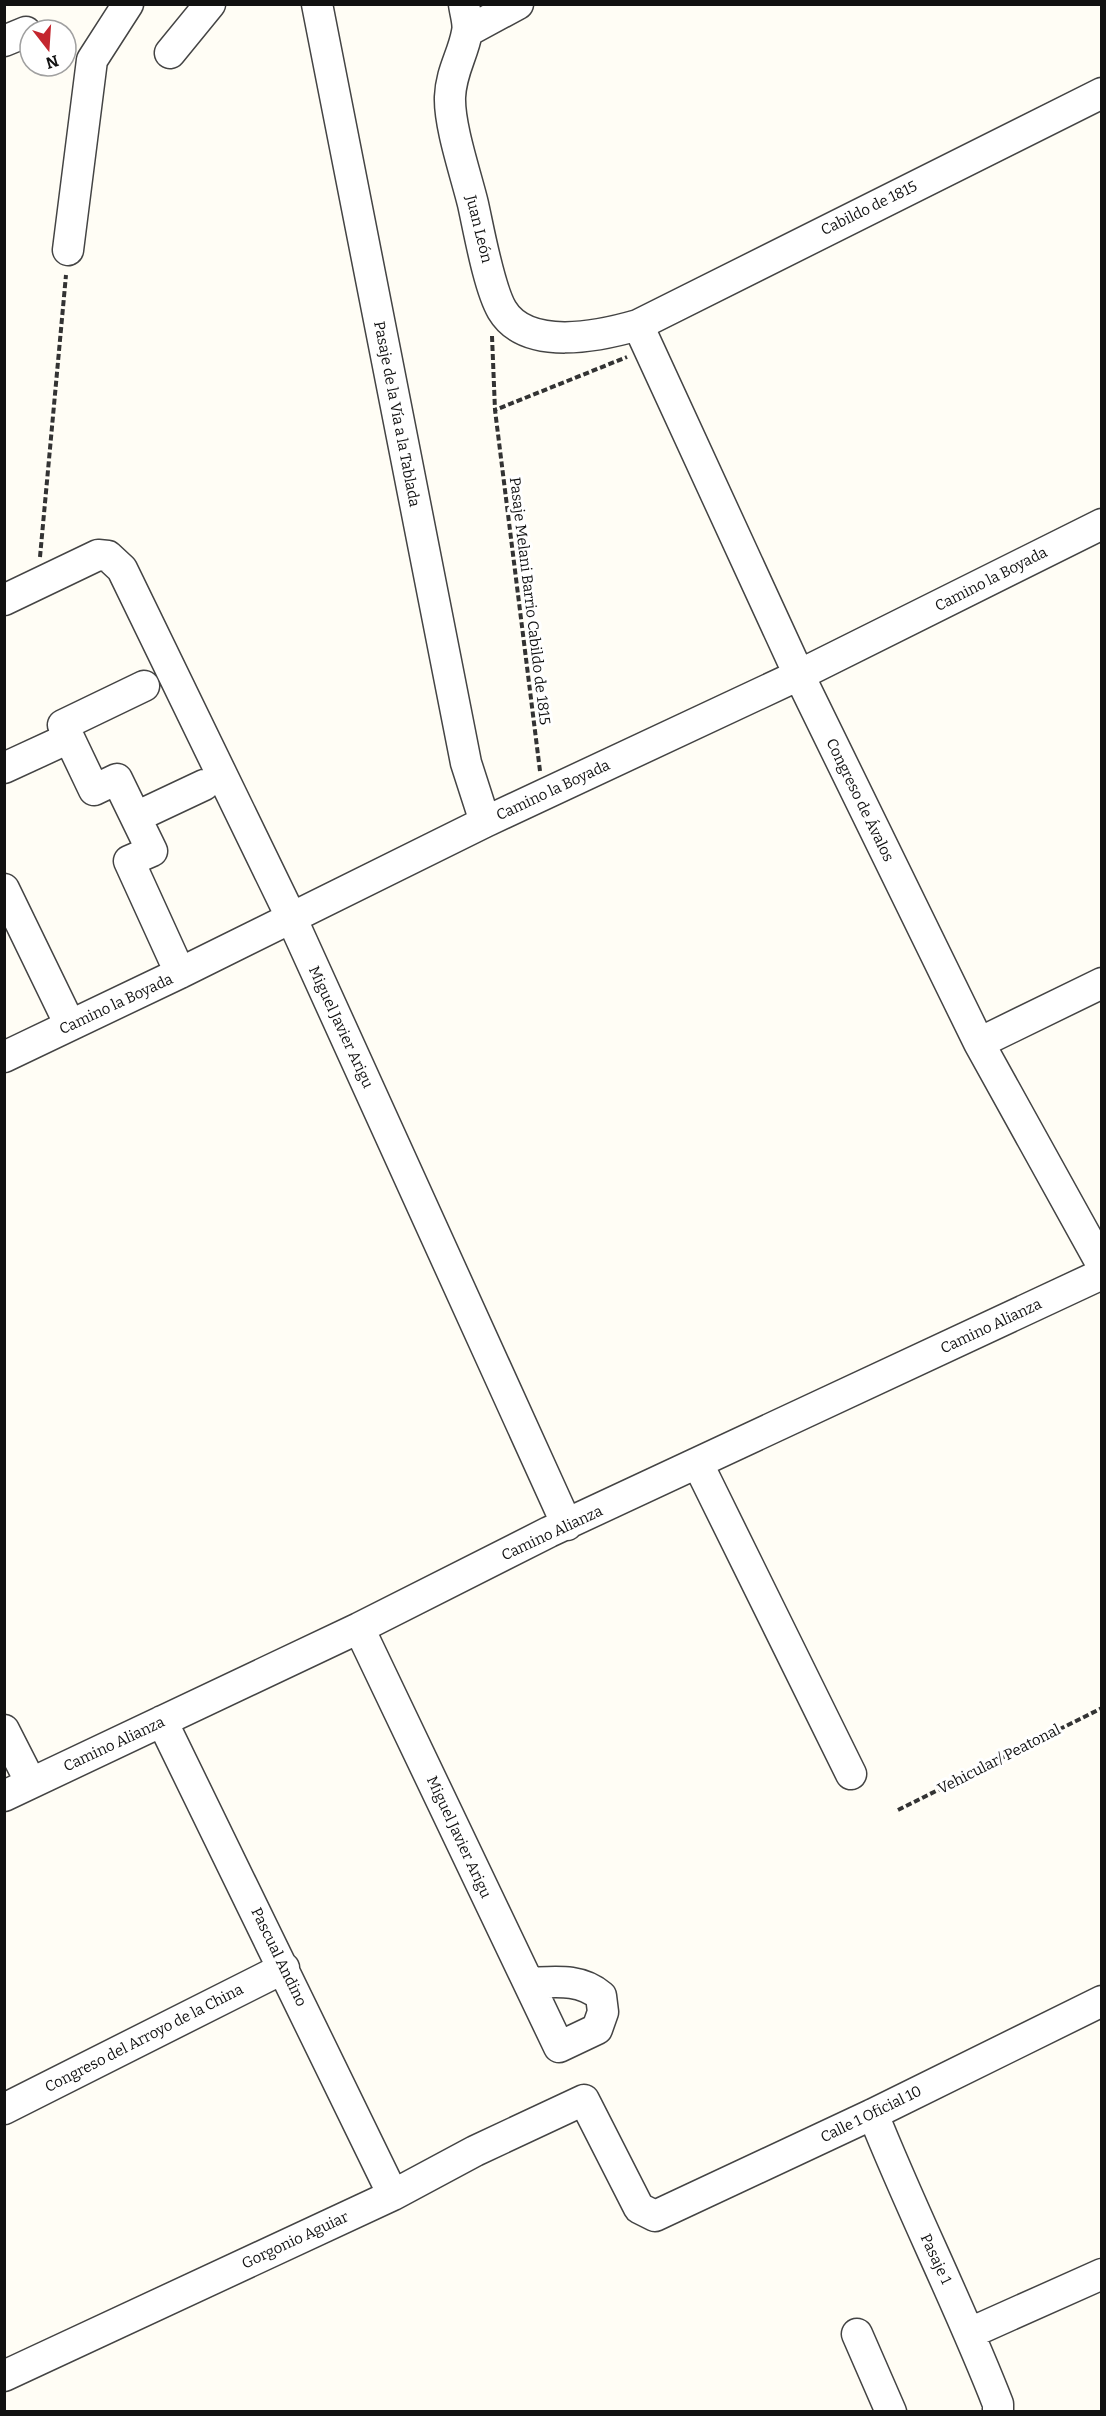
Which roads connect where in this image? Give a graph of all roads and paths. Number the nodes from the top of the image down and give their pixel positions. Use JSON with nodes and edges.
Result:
{"nodes":[{"id":1,"x":128,"y":4,"type":"edge"},
{"id":2,"x":210,"y":4,"type":"edge"},
{"id":3,"x":317,"y":4,"type":"edge"},
{"id":4,"x":519,"y":4,"type":"edge"},
{"id":5,"x":466,"y":18,"type":"edge"},
{"id":6,"x":170,"y":53,"type":"dead end"},
{"id":7,"x":1101,"y":93,"type":"edge"},
{"id":8,"x":68,"y":250,"type":"joint"},
{"id":9,"x":501,"y":308,"type":"junction"},
{"id":10,"x":642,"y":337,"type":"junction"},
{"id":11,"x":495,"y":410,"type":"junction"},
{"id":12,"x":1101,"y":524,"type":"edge"},
{"id":13,"x":38,"y":584,"type":"junction"},
{"id":14,"x":4,"y":600,"type":"edge"},
{"id":15,"x":799,"y":675,"type":"junction"},
{"id":16,"x":144,"y":686,"type":"dead end"},
{"id":17,"x":69,"y":738,"type":"junction"},
{"id":18,"x":4,"y":768,"type":"edge"},
{"id":19,"x":204,"y":785,"type":"dead end"},
{"id":20,"x":543,"y":794,"type":"junction"},
{"id":21,"x":136,"y":817,"type":"junction"},
{"id":22,"x":484,"y":822,"type":"junction"},
{"id":23,"x":4,"y":889,"type":"edge"},
{"id":24,"x":291,"y":918,"type":"junction"},
{"id":25,"x":180,"y":973,"type":"junction"},
{"id":26,"x":1101,"y":983,"type":"edge"},
{"id":27,"x":70,"y":1025,"type":"junction"},
{"id":28,"x":979,"y":1043,"type":"junction"},
{"id":29,"x":4,"y":1057,"type":"edge"},
{"id":30,"x":1101,"y":1265,"type":"edge"},
{"id":31,"x":1101,"y":1274,"type":"edge"},
{"id":32,"x":698,"y":1464,"type":"junction"},
{"id":33,"x":567,"y":1525,"type":"junction"},
{"id":34,"x":359,"y":1628,"type":"junction"},
{"id":35,"x":1101,"y":1708,"type":"edge"},
{"id":36,"x":162,"y":1721,"type":"junction"},
{"id":37,"x":4,"y":1730,"type":"edge"},
{"id":38,"x":852,"y":1774,"type":"dead end"},
{"id":39,"x":31,"y":1783,"type":"junction"},
{"id":40,"x":4,"y":1796,"type":"edge"},
{"id":41,"x":898,"y":1810,"type":"dead end"},
{"id":42,"x":284,"y":1968,"type":"junction"},
{"id":43,"x":529,"y":1983,"type":"junction"},
{"id":44,"x":1101,"y":2001,"type":"edge"},
{"id":45,"x":4,"y":2109,"type":"edge"},
{"id":46,"x":873,"y":2114,"type":"junction"},
{"id":47,"x":393,"y":2194,"type":"junction"},
{"id":48,"x":639,"y":2208,"type":"joint"},
{"id":49,"x":1101,"y":2274,"type":"edge"},
{"id":50,"x":970,"y":2333,"type":"junction"},
{"id":51,"x":857,"y":2334,"type":"dead end"},
{"id":52,"x":4,"y":2376,"type":"edge"},
{"id":53,"x":991,"y":2409,"type":"edge"},
{"id":54,"x":891,"y":2412,"type":"edge"}],
"edges":[{"from":1,"to":8,"type":"street"},
{"from":2,"to":6,"type":"street"},
{"from":3,"to":22,"type":"street","name":"Pasaje de la Vía a la Tablada"},
{"from":4,"to":5,"type":"street"},
{"from":5,"to":9,"type":"street","name":"Juan León"},
{"from":7,"to":10,"type":"street","name":"Cabildo de 1815"},
{"from":8,"to":13,"type":"path"},
{"from":9,"to":10,"type":"street"},
{"from":9,"to":11,"type":"path","name":"Pasaje Melani Barrio Cabildo de 1815"},
{"from":10,"to":11,"type":"path"},
{"from":10,"to":15,"type":"street","name":"Congreso de Ávalos"},
{"from":11,"to":20,"type":"path","name":"Pasaje Melani Barrio Cabildo de 1815"},
{"from":12,"to":15,"type":"street","name":"Camino la Boyada"},
{"from":13,"to":14,"type":"street"},
{"from":13,"to":24,"type":"street","name":"Miguel Javier Arigu"},
{"from":15,"to":20,"type":"street","name":"Camino la Boyada"},
{"from":15,"to":28,"type":"street","name":"Congreso de Ávalos"},
{"from":16,"to":17,"type":"street"},
{"from":17,"to":18,"type":"street"},
{"from":17,"to":21,"type":"street"},
{"from":19,"to":21,"type":"street"},
{"from":20,"to":22,"type":"street","name":"Camino la Boyada"},
{"from":21,"to":25,"type":"street"},
{"from":22,"to":24,"type":"street","name":"Camino la Boyada"},
{"from":23,"to":27,"type":"street"},
{"from":24,"to":25,"type":"street","name":"Camino la Boyada"},
{"from":24,"to":33,"type":"street","name":"Miguel Javier Arigu"},
{"from":25,"to":27,"type":"street","name":"Camino la Boyada"},
{"from":26,"to":28,"type":"street"},
{"from":27,"to":29,"type":"street","name":"Camino la Boyada"},
{"from":28,"to":30,"type":"street","name":"Congreso de Ávalos"},
{"from":31,"to":32,"type":"street","name":"Camino Alianza"},
{"from":32,"to":33,"type":"street","name":"Camino Alianza"},
{"from":32,"to":38,"type":"street"},
{"from":33,"to":34,"type":"street","name":"Camino Alianza"},
{"from":34,"to":36,"type":"street","name":"Camino Alianza"},
{"from":34,"to":43,"type":"street","name":"Miguel Javier Arigu"},
{"from":35,"to":41,"type":"path","name":"Vehicular/ Peatonal"},
{"from":36,"to":39,"type":"street","name":"Camino Alianza"},
{"from":36,"to":42,"type":"street","name":"Pascual Andino"},
{"from":37,"to":39,"type":"street"},
{"from":39,"to":40,"type":"street","name":"Camino Alianza"},
{"from":42,"to":45,"type":"street","name":"Congreso del Arroyo de la China"},
{"from":42,"to":47,"type":"street","name":"Pascual Andino"},
{"from":43,"to":43,"type":"street","name":"Miguel Javier Arigu"},
{"from":44,"to":46,"type":"street","name":"Calle 1 Oficial 10"},
{"from":46,"to":48,"type":"street","name":"Calle 1 Oficial 10"},
{"from":46,"to":50,"type":"street","name":"Pasaje 1"},
{"from":47,"to":48,"type":"street","name":"Gorgonio Aguiar"},
{"from":47,"to":52,"type":"street","name":"Gorgonio Aguiar"},
{"from":49,"to":50,"type":"street"},
{"from":50,"to":53,"type":"street","name":"Pasaje 1"},
{"from":51,"to":54,"type":"street"}]}
